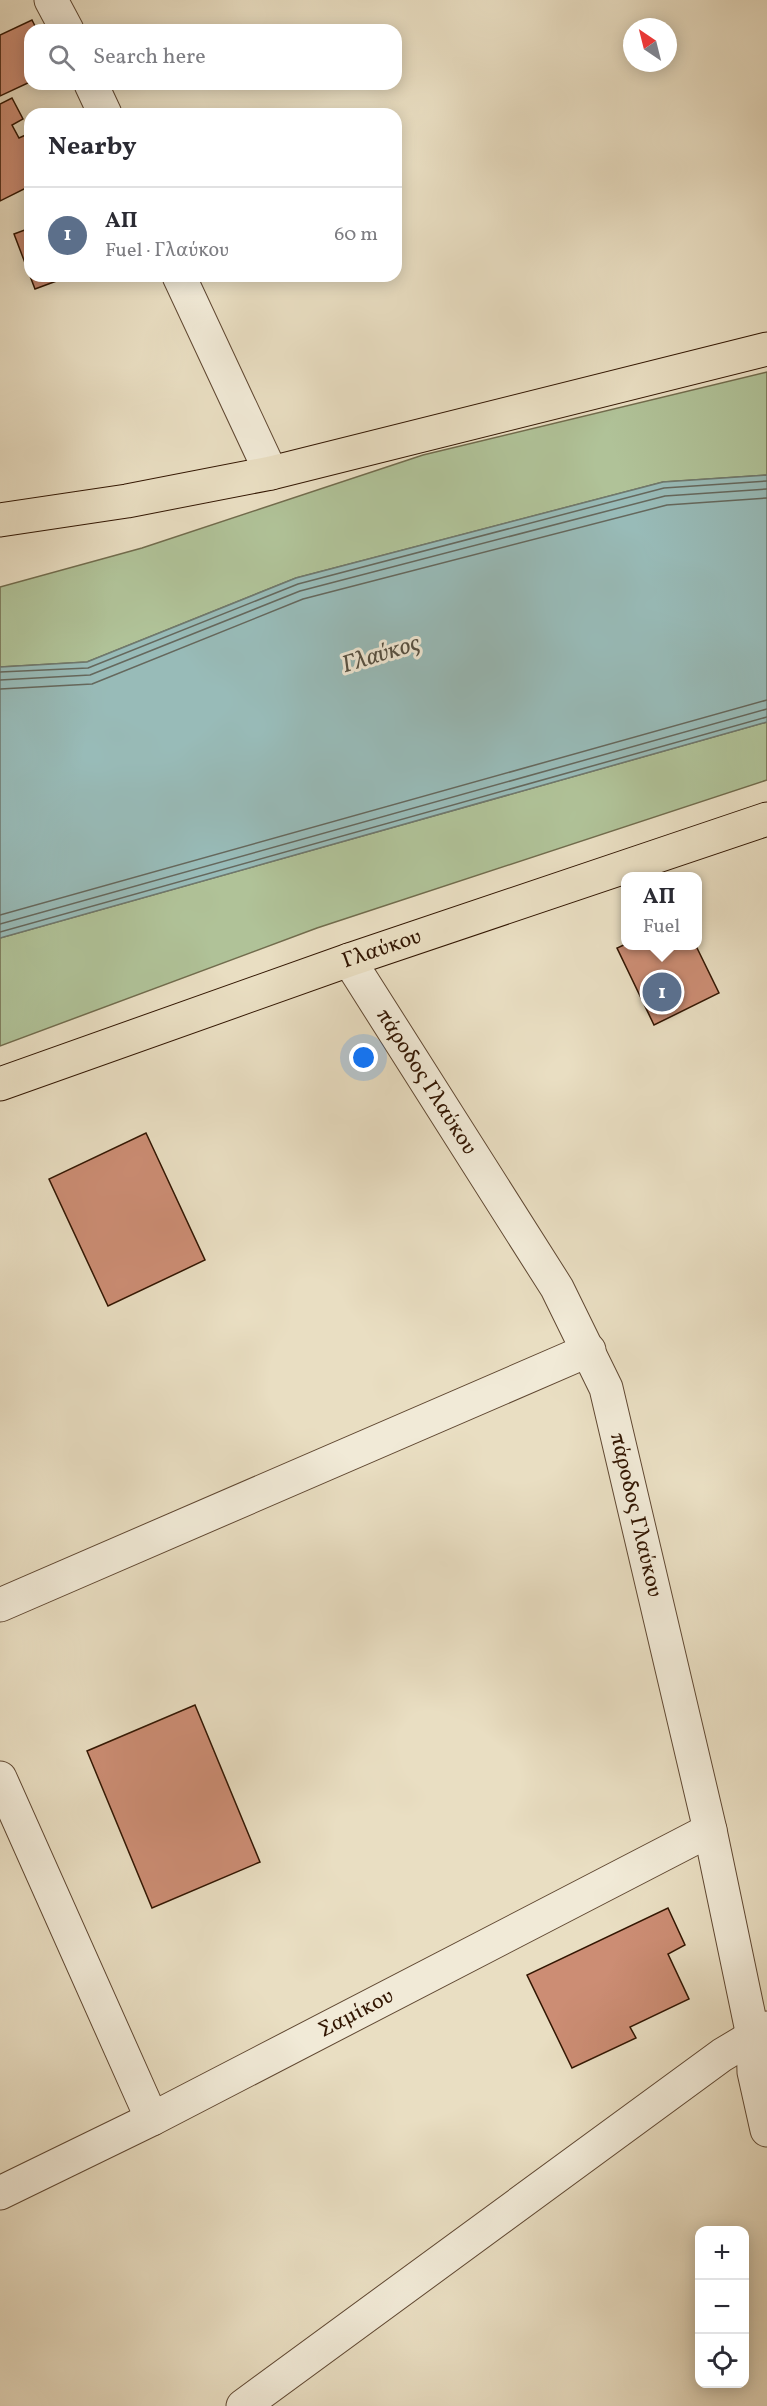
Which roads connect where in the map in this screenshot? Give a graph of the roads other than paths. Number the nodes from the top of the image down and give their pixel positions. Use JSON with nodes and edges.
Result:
{"nodes":[{"id":1,"x":51,"y":0,"type":"edge"},
{"id":2,"x":64,"y":24,"type":"edge"},
{"id":3,"x":94,"y":90,"type":"edge"},
{"id":4,"x":102,"y":108,"type":"edge"},
{"id":5,"x":182,"y":282,"type":"edge"},
{"id":6,"x":767,"y":349,"type":"edge"},
{"id":7,"x":270,"y":473,"type":"junction"},
{"id":8,"x":0,"y":520,"type":"edge"},
{"id":9,"x":767,"y":819,"type":"edge"},
{"id":10,"x":349,"y":960,"type":"junction"},
{"id":11,"x":0,"y":1084,"type":"edge"},
{"id":12,"x":589,"y":1350,"type":"junction"},
{"id":13,"x":0,"y":1605,"type":"edge"},
{"id":14,"x":0,"y":1778,"type":"edge"},
{"id":15,"x":710,"y":1830,"type":"junction"},
{"id":16,"x":760,"y":2032,"type":"edge"},
{"id":17,"x":152,"y":2119,"type":"junction"},
{"id":18,"x":767,"y":2130,"type":"edge"},
{"id":19,"x":0,"y":2193,"type":"edge"},
{"id":20,"x":243,"y":2406,"type":"edge"}],
"edges":[{"from":1,"to":2,"type":"street"},
{"from":3,"to":4,"type":"street"},
{"from":5,"to":7,"type":"street"},
{"from":6,"to":7,"type":"main road"},
{"from":7,"to":8,"type":"main road"},
{"from":9,"to":10,"type":"main road","name":"Γλαύκου"},
{"from":10,"to":11,"type":"main road","name":"Γλαύκου"},
{"from":10,"to":12,"type":"street","name":"πάροδος Γλαύκου"},
{"from":12,"to":13,"type":"street"},
{"from":12,"to":15,"type":"street","name":"πάροδος Γλαύκου"},
{"from":14,"to":17,"type":"street"},
{"from":15,"to":16,"type":"street","name":"πάροδος Γλαύκου"},
{"from":15,"to":17,"type":"street","name":"Σαμίκου"},
{"from":16,"to":18,"type":"street","name":"πάροδος Γλαύκου"},
{"from":16,"to":20,"type":"street"},
{"from":17,"to":19,"type":"street","name":"Σαμίκου"}]}
